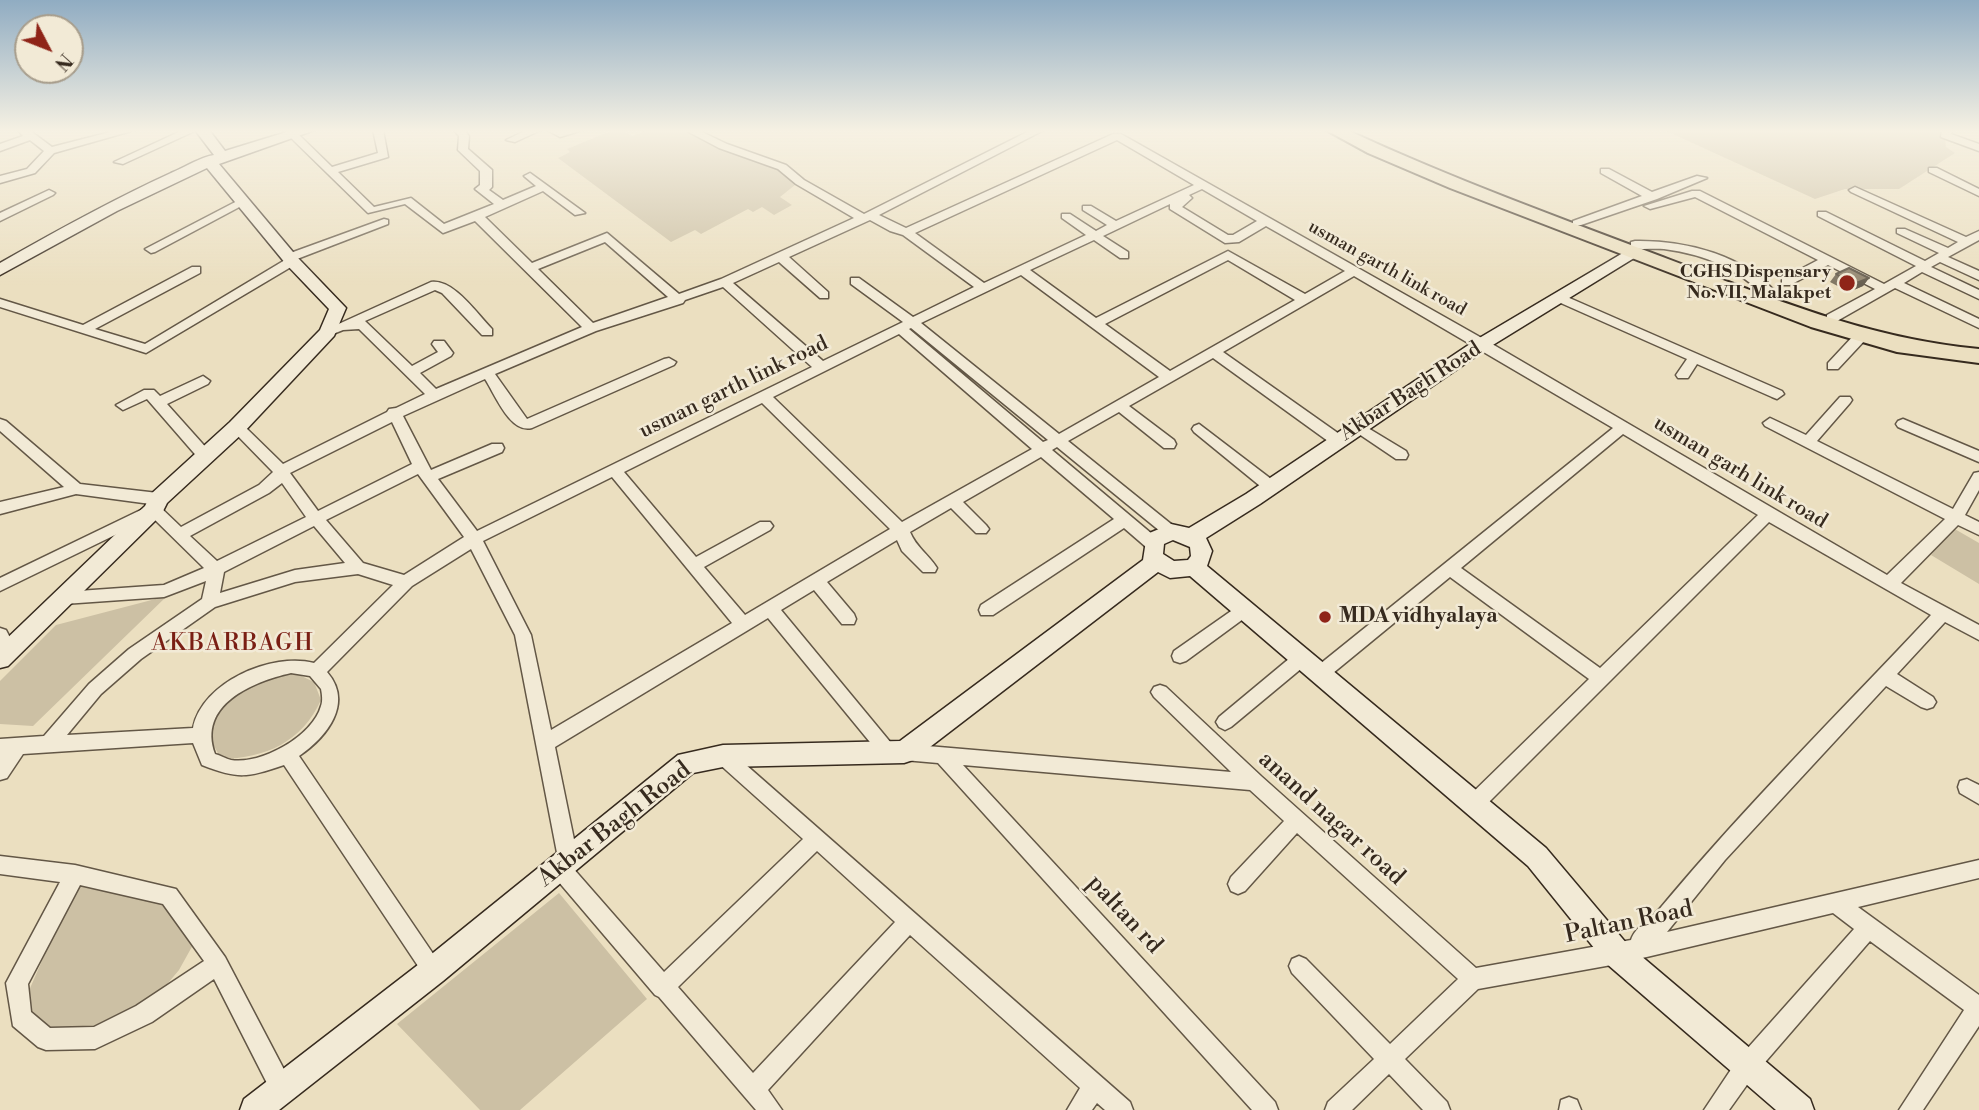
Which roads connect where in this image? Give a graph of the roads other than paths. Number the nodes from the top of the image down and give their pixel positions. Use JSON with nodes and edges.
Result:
{"nodes":[{"id":1,"x":160,"y":182,"type":"edge"},
{"id":2,"x":229,"y":182,"type":"edge"},
{"id":3,"x":341,"y":182,"type":"edge"},
{"id":4,"x":486,"y":182,"type":"edge"},
{"id":5,"x":538,"y":182,"type":"edge"},
{"id":6,"x":800,"y":182,"type":"edge"},
{"id":7,"x":935,"y":182,"type":"edge"},
{"id":8,"x":1016,"y":182,"type":"edge"},
{"id":9,"x":1194,"y":182,"type":"edge"},
{"id":10,"x":1452,"y":182,"type":"edge"},
{"id":11,"x":1470,"y":182,"type":"edge"},
{"id":12,"x":1622,"y":182,"type":"edge"},
{"id":13,"x":1692,"y":182,"type":"edge"},
{"id":14,"x":1957,"y":182,"type":"edge"},
{"id":15,"x":544,"y":186,"type":"junction"},
{"id":16,"x":1200,"y":186,"type":"junction"},
{"id":17,"x":1855,"y":190,"type":"dead end"},
{"id":18,"x":49,"y":192,"type":"dead end"},
{"id":19,"x":1979,"y":193,"type":"edge"},
{"id":20,"x":1651,"y":201,"type":"junction"},
{"id":21,"x":241,"y":202,"type":"junction"},
{"id":22,"x":502,"y":205,"type":"junction"},
{"id":23,"x":1087,"y":208,"type":"dead end"},
{"id":24,"x":579,"y":213,"type":"dead end"},
{"id":25,"x":1822,"y":214,"type":"dead end"},
{"id":26,"x":477,"y":216,"type":"junction"},
{"id":27,"x":867,"y":216,"type":"junction"},
{"id":28,"x":1066,"y":216,"type":"dead end"},
{"id":29,"x":0,"y":218,"type":"edge"},
{"id":30,"x":384,"y":222,"type":"dead end"},
{"id":31,"x":1262,"y":223,"type":"junction"},
{"id":32,"x":1577,"y":223,"type":"junction"},
{"id":33,"x":1116,"y":226,"type":"junction"},
{"id":34,"x":1901,"y":231,"type":"dead end"},
{"id":35,"x":907,"y":232,"type":"junction"},
{"id":36,"x":1979,"y":235,"type":"edge"},
{"id":37,"x":1095,"y":236,"type":"junction"},
{"id":38,"x":1967,"y":242,"type":"junction"},
{"id":39,"x":1634,"y":248,"type":"junction"},
{"id":40,"x":151,"y":249,"type":"dead end"},
{"id":41,"x":779,"y":255,"type":"junction"},
{"id":42,"x":1124,"y":255,"type":"dead end"},
{"id":43,"x":1948,"y":258,"type":"junction"},
{"id":44,"x":290,"y":259,"type":"junction"},
{"id":45,"x":1829,"y":259,"type":"junction"},
{"id":46,"x":1925,"y":267,"type":"junction"},
{"id":47,"x":533,"y":268,"type":"junction"},
{"id":48,"x":0,"y":270,"type":"edge"},
{"id":49,"x":196,"y":270,"type":"dead end"},
{"id":50,"x":1023,"y":270,"type":"junction"},
{"id":51,"x":1353,"y":272,"type":"junction"},
{"id":52,"x":1938,"y":275,"type":"junction"},
{"id":53,"x":1979,"y":276,"type":"edge"},
{"id":54,"x":855,"y":281,"type":"dead end"},
{"id":55,"x":725,"y":282,"type":"junction"},
{"id":56,"x":1891,"y":286,"type":"junction"},
{"id":57,"x":984,"y":288,"type":"junction"},
{"id":58,"x":1779,"y":289,"type":"junction"},
{"id":59,"x":824,"y":295,"type":"dead end"},
{"id":60,"x":1979,"y":295,"type":"edge"},
{"id":61,"x":1558,"y":298,"type":"junction"},
{"id":62,"x":679,"y":300,"type":"junction"},
{"id":63,"x":1305,"y":300,"type":"junction"},
{"id":64,"x":0,"y":303,"type":"edge"},
{"id":65,"x":1832,"y":318,"type":"junction"},
{"id":66,"x":1095,"y":324,"type":"junction"},
{"id":67,"x":1979,"y":324,"type":"edge"},
{"id":68,"x":908,"y":327,"type":"junction"},
{"id":69,"x":591,"y":328,"type":"junction"},
{"id":70,"x":83,"y":330,"type":"junction"},
{"id":71,"x":487,"y":332,"type":"dead end"},
{"id":72,"x":325,"y":334,"type":"junction"},
{"id":73,"x":1861,"y":336,"type":"junction"},
{"id":74,"x":439,"y":344,"type":"dead end"},
{"id":75,"x":1482,"y":344,"type":"junction"},
{"id":76,"x":1979,"y":346,"type":"edge"},
{"id":77,"x":1213,"y":351,"type":"junction"},
{"id":78,"x":1979,"y":356,"type":"edge"},
{"id":79,"x":1695,"y":357,"type":"junction"},
{"id":80,"x":668,"y":362,"type":"dead end"},
{"id":81,"x":1833,"y":366,"type":"dead end"},
{"id":82,"x":822,"y":368,"type":"junction"},
{"id":83,"x":411,"y":372,"type":"junction"},
{"id":84,"x":488,"y":373,"type":"junction"},
{"id":85,"x":1682,"y":375,"type":"dead end"},
{"id":86,"x":1169,"y":377,"type":"junction"},
{"id":87,"x":203,"y":381,"type":"dead end"},
{"id":88,"x":434,"y":394,"type":"junction"},
{"id":89,"x":1777,"y":394,"type":"dead end"},
{"id":90,"x":764,"y":397,"type":"junction"},
{"id":91,"x":1845,"y":400,"type":"dead end"},
{"id":92,"x":158,"y":403,"type":"junction"},
{"id":93,"x":123,"y":405,"type":"dead end"},
{"id":94,"x":1120,"y":406,"type":"junction"},
{"id":95,"x":394,"y":412,"type":"junction"},
{"id":96,"x":1770,"y":423,"type":"dead end"},
{"id":97,"x":1,"y":424,"type":"edge"},
{"id":98,"x":1903,"y":424,"type":"dead end"},
{"id":99,"x":237,"y":427,"type":"junction"},
{"id":100,"x":1358,"y":427,"type":"junction"},
{"id":101,"x":1623,"y":427,"type":"junction"},
{"id":102,"x":1199,"y":429,"type":"dead end"},
{"id":103,"x":1337,"y":440,"type":"junction"},
{"id":104,"x":1058,"y":441,"type":"junction"},
{"id":105,"x":1808,"y":442,"type":"junction"},
{"id":106,"x":1169,"y":444,"type":"dead end"},
{"id":107,"x":497,"y":448,"type":"dead end"},
{"id":108,"x":1042,"y":450,"type":"junction"},
{"id":109,"x":1401,"y":455,"type":"dead end"},
{"id":110,"x":205,"y":456,"type":"junction"},
{"id":111,"x":1979,"y":457,"type":"edge"},
{"id":112,"x":614,"y":470,"type":"junction"},
{"id":113,"x":281,"y":471,"type":"junction"},
{"id":114,"x":425,"y":471,"type":"junction"},
{"id":115,"x":1979,"y":477,"type":"edge"},
{"id":116,"x":1270,"y":486,"type":"junction"},
{"id":117,"x":76,"y":489,"type":"junction"},
{"id":118,"x":953,"y":501,"type":"junction"},
{"id":119,"x":156,"y":504,"type":"junction"},
{"id":120,"x":0,"y":508,"type":"edge"},
{"id":121,"x":1769,"y":513,"type":"junction"},
{"id":122,"x":1956,"y":517,"type":"junction"},
{"id":123,"x":316,"y":519,"type":"junction"},
{"id":124,"x":1124,"y":520,"type":"junction"},
{"id":125,"x":765,"y":526,"type":"dead end"},
{"id":126,"x":981,"y":529,"type":"dead end"},
{"id":127,"x":1979,"y":529,"type":"edge"},
{"id":128,"x":901,"y":530,"type":"junction"},
{"id":129,"x":180,"y":534,"type":"junction"},
{"id":130,"x":1181,"y":534,"type":"junction"},
{"id":131,"x":474,"y":539,"type":"junction"},
{"id":132,"x":1154,"y":552,"type":"junction"},
{"id":133,"x":694,"y":565,"type":"junction"},
{"id":134,"x":1194,"y":567,"type":"junction"},
{"id":135,"x":358,"y":568,"type":"junction"},
{"id":136,"x":929,"y":568,"type":"dead end"},
{"id":137,"x":1449,"y":568,"type":"junction"},
{"id":138,"x":216,"y":570,"type":"junction"},
{"id":139,"x":816,"y":581,"type":"junction"},
{"id":140,"x":406,"y":582,"type":"junction"},
{"id":141,"x":1889,"y":583,"type":"junction"},
{"id":142,"x":0,"y":585,"type":"edge"},
{"id":143,"x":64,"y":598,"type":"junction"},
{"id":144,"x":210,"y":602,"type":"junction"},
{"id":145,"x":1244,"y":609,"type":"junction"},
{"id":146,"x":771,"y":610,"type":"junction"},
{"id":147,"x":987,"y":610,"type":"dead end"},
{"id":148,"x":1944,"y":612,"type":"junction"},
{"id":149,"x":848,"y":619,"type":"dead end"},
{"id":150,"x":744,"y":625,"type":"junction"},
{"id":151,"x":1979,"y":633,"type":"edge"},
{"id":152,"x":3,"y":649,"type":"edge"},
{"id":153,"x":1180,"y":656,"type":"dead end"},
{"id":154,"x":1311,"y":666,"type":"junction"},
{"id":155,"x":316,"y":672,"type":"junction"},
{"id":156,"x":1885,"y":677,"type":"junction"},
{"id":157,"x":1601,"y":678,"type":"junction"},
{"id":158,"x":1160,"y":692,"type":"dead end"},
{"id":159,"x":1927,"y":702,"type":"dead end"},
{"id":160,"x":1226,"y":722,"type":"dead end"},
{"id":161,"x":200,"y":735,"type":"junction"},
{"id":162,"x":544,"y":744,"type":"junction"},
{"id":163,"x":47,"y":746,"type":"junction"},
{"id":164,"x":8,"y":748,"type":"edge"},
{"id":165,"x":897,"y":752,"type":"junction"},
{"id":166,"x":288,"y":755,"type":"junction"},
{"id":167,"x":942,"y":755,"type":"junction"},
{"id":168,"x":723,"y":756,"type":"junction"},
{"id":169,"x":0,"y":772,"type":"edge"},
{"id":170,"x":1254,"y":782,"type":"junction"},
{"id":171,"x":1474,"y":804,"type":"junction"},
{"id":172,"x":1296,"y":821,"type":"junction"},
{"id":173,"x":815,"y":839,"type":"junction"},
{"id":174,"x":564,"y":863,"type":"junction"},
{"id":175,"x":0,"y":864,"type":"edge"},
{"id":176,"x":1979,"y":869,"type":"edge"},
{"id":177,"x":75,"y":874,"type":"junction"},
{"id":178,"x":1238,"y":884,"type":"dead end"},
{"id":179,"x":1838,"y":904,"type":"junction"},
{"id":180,"x":909,"y":922,"type":"junction"},
{"id":181,"x":1868,"y":928,"type":"junction"},
{"id":182,"x":1628,"y":951,"type":"junction"},
{"id":183,"x":218,"y":964,"type":"junction"},
{"id":184,"x":1299,"y":966,"type":"dead end"},
{"id":185,"x":433,"y":971,"type":"junction"},
{"id":186,"x":1473,"y":979,"type":"junction"},
{"id":187,"x":662,"y":988,"type":"junction"},
{"id":188,"x":1979,"y":1008,"type":"edge"},
{"id":189,"x":1392,"y":1059,"type":"junction"},
{"id":190,"x":1746,"y":1067,"type":"junction"},
{"id":191,"x":1095,"y":1086,"type":"junction"},
{"id":192,"x":282,"y":1089,"type":"junction"},
{"id":193,"x":752,"y":1091,"type":"junction"},
{"id":194,"x":255,"y":1110,"type":"edge"},
{"id":195,"x":771,"y":1110,"type":"edge"},
{"id":196,"x":1078,"y":1110,"type":"edge"},
{"id":197,"x":1122,"y":1110,"type":"edge"},
{"id":198,"x":1267,"y":1110,"type":"edge"},
{"id":199,"x":1336,"y":1110,"type":"edge"},
{"id":200,"x":1439,"y":1110,"type":"edge"},
{"id":201,"x":1715,"y":1110,"type":"edge"},
{"id":202,"x":1799,"y":1110,"type":"edge"},
{"id":203,"x":1910,"y":1110,"type":"edge"}],
"edges":[{"from":1,"to":48,"type":"street"},
{"from":2,"to":21,"type":"street"},
{"from":3,"to":26,"type":"street"},
{"from":4,"to":22,"type":"street"},
{"from":5,"to":15,"type":"street"},
{"from":6,"to":27,"type":"street"},
{"from":7,"to":27,"type":"street"},
{"from":8,"to":35,"type":"street","name":"usman garth link road"},
{"from":9,"to":16,"type":"street","name":"usman garth link road"},
{"from":10,"to":39,"type":"main road"},
{"from":11,"to":32,"type":"main road"},
{"from":12,"to":20,"type":"street"},
{"from":13,"to":20,"type":"street"},
{"from":14,"to":19,"type":"street"},
{"from":15,"to":22,"type":"street"},
{"from":15,"to":24,"type":"street"},
{"from":16,"to":31,"type":"street","name":"usman garth link road"},
{"from":16,"to":33,"type":"street","name":"usman garth link road"},
{"from":17,"to":38,"type":"street"},
{"from":18,"to":29,"type":"street"},
{"from":20,"to":32,"type":"street"},
{"from":20,"to":45,"type":"street"},
{"from":21,"to":40,"type":"street"},
{"from":21,"to":44,"type":"street"},
{"from":22,"to":26,"type":"street"},
{"from":23,"to":33,"type":"street"},
{"from":25,"to":46,"type":"street"},
{"from":26,"to":47,"type":"street"},
{"from":27,"to":35,"type":"street"},
{"from":27,"to":41,"type":"street"},
{"from":28,"to":37,"type":"street"},
{"from":30,"to":44,"type":"street"},
{"from":31,"to":31,"type":"street"},
{"from":31,"to":51,"type":"street","name":"usman garth link road"},
{"from":32,"to":39,"type":"main road"},
{"from":33,"to":37,"type":"street","name":"usman garth link road"},
{"from":34,"to":43,"type":"street"},
{"from":35,"to":57,"type":"street"},
{"from":36,"to":38,"type":"street"},
{"from":37,"to":42,"type":"street"},
{"from":37,"to":50,"type":"street","name":"usman garth link road"},
{"from":38,"to":43,"type":"street"},
{"from":39,"to":58,"type":"main road"},
{"from":39,"to":61,"type":"street","name":"Akbar Bagh Road"},
{"from":39,"to":73,"type":"main road"},
{"from":41,"to":55,"type":"street"},
{"from":41,"to":59,"type":"street"},
{"from":43,"to":46,"type":"street"},
{"from":43,"to":52,"type":"street"},
{"from":43,"to":53,"type":"street"},
{"from":44,"to":70,"type":"street"},
{"from":44,"to":72,"type":"street"},
{"from":45,"to":56,"type":"street"},
{"from":45,"to":58,"type":"street"},
{"from":46,"to":52,"type":"street"},
{"from":46,"to":56,"type":"street"},
{"from":47,"to":62,"type":"street"},
{"from":47,"to":69,"type":"street"},
{"from":49,"to":70,"type":"street"},
{"from":50,"to":57,"type":"street","name":"usman garth link road"},
{"from":50,"to":66,"type":"street"},
{"from":51,"to":63,"type":"street"},
{"from":51,"to":75,"type":"street","name":"usman garth link road"},
{"from":52,"to":60,"type":"street"},
{"from":54,"to":68,"type":"street"},
{"from":55,"to":62,"type":"street"},
{"from":55,"to":82,"type":"street"},
{"from":56,"to":65,"type":"street"},
{"from":56,"to":67,"type":"street"},
{"from":57,"to":68,"type":"street","name":"usman garth link road"},
{"from":58,"to":65,"type":"main road"},
{"from":61,"to":75,"type":"street","name":"Akbar Bagh Road"},
{"from":61,"to":79,"type":"street"},
{"from":62,"to":69,"type":"street"},
{"from":63,"to":66,"type":"street"},
{"from":63,"to":77,"type":"street"},
{"from":64,"to":70,"type":"street"},
{"from":65,"to":76,"type":"main road"},
{"from":66,"to":86,"type":"street"},
{"from":68,"to":82,"type":"street","name":"usman garth link road"},
{"from":68,"to":104,"type":"street"},
{"from":68,"to":108,"type":"street"},
{"from":69,"to":84,"type":"street"},
{"from":71,"to":72,"type":"street"},
{"from":72,"to":83,"type":"street"},
{"from":72,"to":99,"type":"street"},
{"from":73,"to":78,"type":"main road"},
{"from":73,"to":81,"type":"street"},
{"from":74,"to":83,"type":"street"},
{"from":75,"to":100,"type":"street","name":"Akbar Bagh Road"},
{"from":75,"to":101,"type":"street","name":"usman garh link road"},
{"from":77,"to":86,"type":"street"},
{"from":77,"to":103,"type":"street"},
{"from":79,"to":85,"type":"street"},
{"from":79,"to":89,"type":"street"},
{"from":80,"to":84,"type":"street"},
{"from":82,"to":90,"type":"street","name":"usman garth link road"},
{"from":83,"to":88,"type":"street"},
{"from":84,"to":88,"type":"street"},
{"from":86,"to":94,"type":"street"},
{"from":87,"to":92,"type":"street"},
{"from":88,"to":95,"type":"street"},
{"from":90,"to":112,"type":"street","name":"usman garth link road"},
{"from":90,"to":128,"type":"street"},
{"from":91,"to":105,"type":"street"},
{"from":92,"to":93,"type":"street"},
{"from":92,"to":110,"type":"street"},
{"from":94,"to":104,"type":"street"},
{"from":94,"to":106,"type":"street"},
{"from":95,"to":113,"type":"street"},
{"from":95,"to":114,"type":"street"},
{"from":96,"to":105,"type":"street"},
{"from":97,"to":117,"type":"street"},
{"from":98,"to":111,"type":"street"},
{"from":99,"to":110,"type":"street"},
{"from":99,"to":113,"type":"street"},
{"from":100,"to":103,"type":"street","name":"Akbar Bagh Road"},
{"from":100,"to":109,"type":"street"},
{"from":101,"to":121,"type":"street","name":"usman garh link road"},
{"from":101,"to":137,"type":"street"},
{"from":102,"to":116,"type":"street"},
{"from":103,"to":116,"type":"street","name":"Akbar Bagh Road"},
{"from":104,"to":108,"type":"street"},
{"from":104,"to":130,"type":"street"},
{"from":105,"to":122,"type":"street"},
{"from":107,"to":114,"type":"street"},
{"from":108,"to":118,"type":"street"},
{"from":108,"to":124,"type":"street"},
{"from":110,"to":119,"type":"street"},
{"from":112,"to":131,"type":"street","name":"usman garth link road"},
{"from":112,"to":133,"type":"street"},
{"from":113,"to":123,"type":"street"},
{"from":113,"to":129,"type":"street"},
{"from":114,"to":123,"type":"street"},
{"from":114,"to":131,"type":"street"},
{"from":115,"to":122,"type":"street"},
{"from":116,"to":130,"type":"street","name":"Akbar Bagh Road"},
{"from":117,"to":119,"type":"street"},
{"from":117,"to":120,"type":"street"},
{"from":118,"to":126,"type":"street"},
{"from":118,"to":128,"type":"street"},
{"from":119,"to":129,"type":"street"},
{"from":119,"to":142,"type":"street"},
{"from":119,"to":143,"type":"street"},
{"from":121,"to":141,"type":"street","name":"usman garh link road"},
{"from":121,"to":157,"type":"street"},
{"from":122,"to":127,"type":"street"},
{"from":122,"to":141,"type":"street"},
{"from":123,"to":135,"type":"street"},
{"from":123,"to":138,"type":"street"},
{"from":124,"to":132,"type":"street"},
{"from":124,"to":147,"type":"street"},
{"from":125,"to":133,"type":"street"},
{"from":128,"to":136,"type":"street"},
{"from":128,"to":139,"type":"street"},
{"from":129,"to":138,"type":"street"},
{"from":130,"to":132,"type":"street","name":"Akbar Bagh Road"},
{"from":130,"to":134,"type":"street"},
{"from":131,"to":140,"type":"street","name":"usman garth link road"},
{"from":131,"to":162,"type":"street"},
{"from":132,"to":134,"type":"street"},
{"from":132,"to":165,"type":"street","name":"Akbar Bagh Road"},
{"from":133,"to":150,"type":"street"},
{"from":134,"to":145,"type":"street"},
{"from":135,"to":140,"type":"street"},
{"from":135,"to":144,"type":"street"},
{"from":137,"to":154,"type":"street"},
{"from":137,"to":157,"type":"street"},
{"from":138,"to":143,"type":"street"},
{"from":138,"to":144,"type":"street"},
{"from":139,"to":146,"type":"street"},
{"from":139,"to":149,"type":"street"},
{"from":140,"to":155,"type":"street","name":"usman garth link road"},
{"from":141,"to":148,"type":"street","name":"usman garh link road"},
{"from":143,"to":152,"type":"street"},
{"from":144,"to":163,"type":"street"},
{"from":145,"to":153,"type":"street"},
{"from":145,"to":154,"type":"street"},
{"from":146,"to":150,"type":"street"},
{"from":146,"to":165,"type":"street"},
{"from":148,"to":151,"type":"street","name":"usman garh link road"},
{"from":148,"to":156,"type":"street"},
{"from":150,"to":162,"type":"street"},
{"from":154,"to":160,"type":"street"},
{"from":154,"to":171,"type":"street"},
{"from":155,"to":161,"type":"street"},
{"from":155,"to":166,"type":"street"},
{"from":156,"to":159,"type":"street"},
{"from":156,"to":182,"type":"street"},
{"from":157,"to":171,"type":"street"},
{"from":158,"to":170,"type":"street","name":"anand nagar road"},
{"from":161,"to":163,"type":"street"},
{"from":161,"to":166,"type":"street"},
{"from":162,"to":174,"type":"street"},
{"from":163,"to":164,"type":"street"},
{"from":164,"to":169,"type":"street"},
{"from":165,"to":167,"type":"street"},
{"from":165,"to":168,"type":"street","name":"Akbar Bagh Road"},
{"from":166,"to":185,"type":"street"},
{"from":167,"to":170,"type":"street"},
{"from":167,"to":198,"type":"street","name":"paltan rd"},
{"from":168,"to":173,"type":"street"},
{"from":168,"to":174,"type":"street","name":"Akbar Bagh Road"},
{"from":170,"to":172,"type":"street","name":"anand nagar road"},
{"from":171,"to":182,"type":"street"},
{"from":172,"to":178,"type":"street"},
{"from":172,"to":186,"type":"street","name":"anand nagar road"},
{"from":173,"to":180,"type":"street"},
{"from":173,"to":187,"type":"street"},
{"from":174,"to":185,"type":"street","name":"Akbar Bagh Road"},
{"from":174,"to":187,"type":"street"},
{"from":175,"to":177,"type":"street"},
{"from":176,"to":179,"type":"street","name":"Paltan Road"},
{"from":177,"to":183,"type":"street"},
{"from":177,"to":183,"type":"street"},
{"from":179,"to":181,"type":"street"},
{"from":179,"to":182,"type":"street","name":"Paltan Road"},
{"from":180,"to":191,"type":"street"},
{"from":180,"to":193,"type":"street"},
{"from":181,"to":188,"type":"street"},
{"from":181,"to":190,"type":"street"},
{"from":182,"to":186,"type":"street","name":"Paltan Road"},
{"from":182,"to":190,"type":"street"},
{"from":183,"to":192,"type":"street"},
{"from":184,"to":189,"type":"street"},
{"from":185,"to":192,"type":"street","name":"Akbar Bagh Road"},
{"from":186,"to":189,"type":"street"},
{"from":187,"to":193,"type":"street"},
{"from":188,"to":203,"type":"street"},
{"from":189,"to":199,"type":"street"},
{"from":189,"to":200,"type":"street"},
{"from":190,"to":201,"type":"street"},
{"from":190,"to":202,"type":"street"},
{"from":191,"to":196,"type":"street"},
{"from":191,"to":197,"type":"street"},
{"from":192,"to":194,"type":"street","name":"Akbar Bagh Road"},
{"from":193,"to":195,"type":"street"}]}
